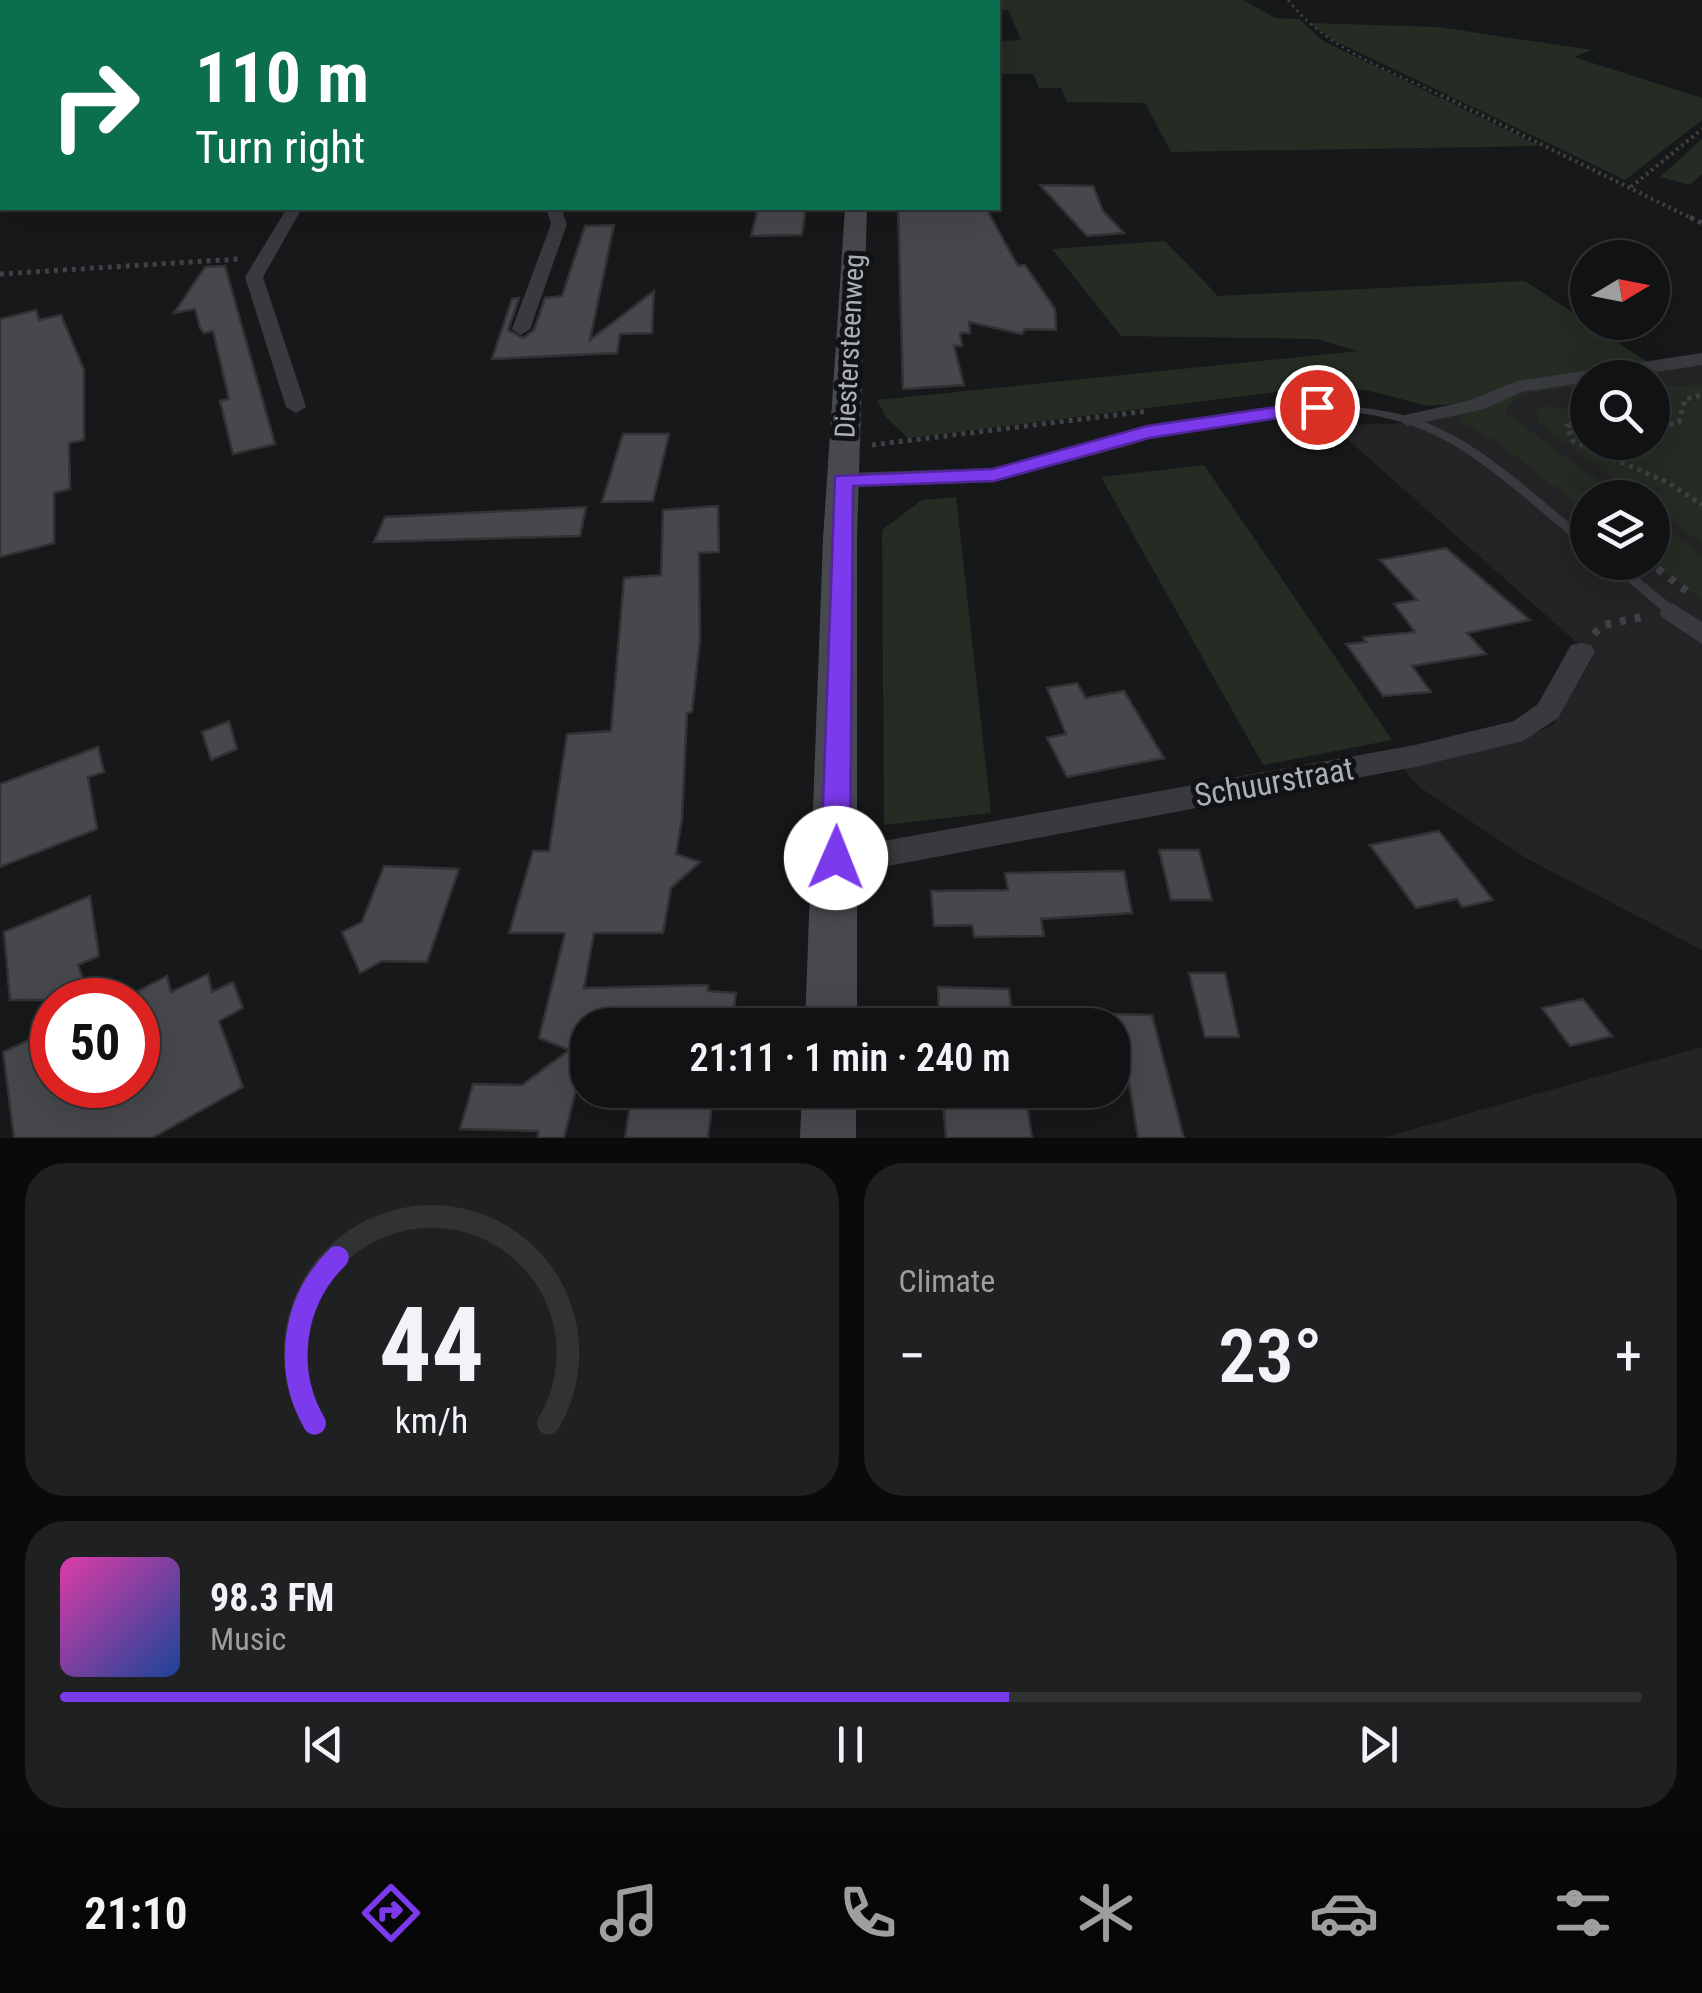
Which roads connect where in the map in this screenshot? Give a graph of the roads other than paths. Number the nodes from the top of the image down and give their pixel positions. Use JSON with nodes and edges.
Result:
{"nodes":[{"id":1,"x":293,"y":210,"type":"edge"},
{"id":2,"x":555,"y":210,"type":"edge"},
{"id":3,"x":856,"y":210,"type":"edge"},
{"id":4,"x":521,"y":329,"type":"dead end"},
{"id":5,"x":1702,"y":359,"type":"edge"},
{"id":6,"x":296,"y":407,"type":"dead end"},
{"id":7,"x":1408,"y":420,"type":"junction"},
{"id":8,"x":1126,"y":439,"type":"joint"},
{"id":9,"x":842,"y":480,"type":"junction"},
{"id":10,"x":1570,"y":530,"type":"edge"},
{"id":11,"x":1629,"y":580,"type":"edge"},
{"id":12,"x":1665,"y":613,"type":"joint"},
{"id":13,"x":1702,"y":636,"type":"edge"},
{"id":14,"x":1581,"y":652,"type":"road end"},
{"id":15,"x":836,"y":858,"type":"junction"},
{"id":16,"x":832,"y":1008,"type":"edge"},
{"id":17,"x":829,"y":1108,"type":"edge"},
{"id":18,"x":828,"y":1138,"type":"edge"}],
"edges":[{"from":1,"to":6,"type":"street"},
{"from":2,"to":4,"type":"street"},
{"from":3,"to":9,"type":"main road","name":"Diestersteenweg"},
{"from":5,"to":7,"type":"street"},
{"from":7,"to":8,"type":"lane"},
{"from":7,"to":10,"type":"lane"},
{"from":8,"to":9,"type":"street"},
{"from":9,"to":15,"type":"main road","name":"Diestersteenweg"},
{"from":11,"to":12,"type":"lane"},
{"from":12,"to":13,"type":"street"},
{"from":14,"to":15,"type":"street","name":"Schuurstraat"},
{"from":15,"to":16,"type":"main road","name":"Diestersteenweg"},
{"from":17,"to":18,"type":"main road"}]}
